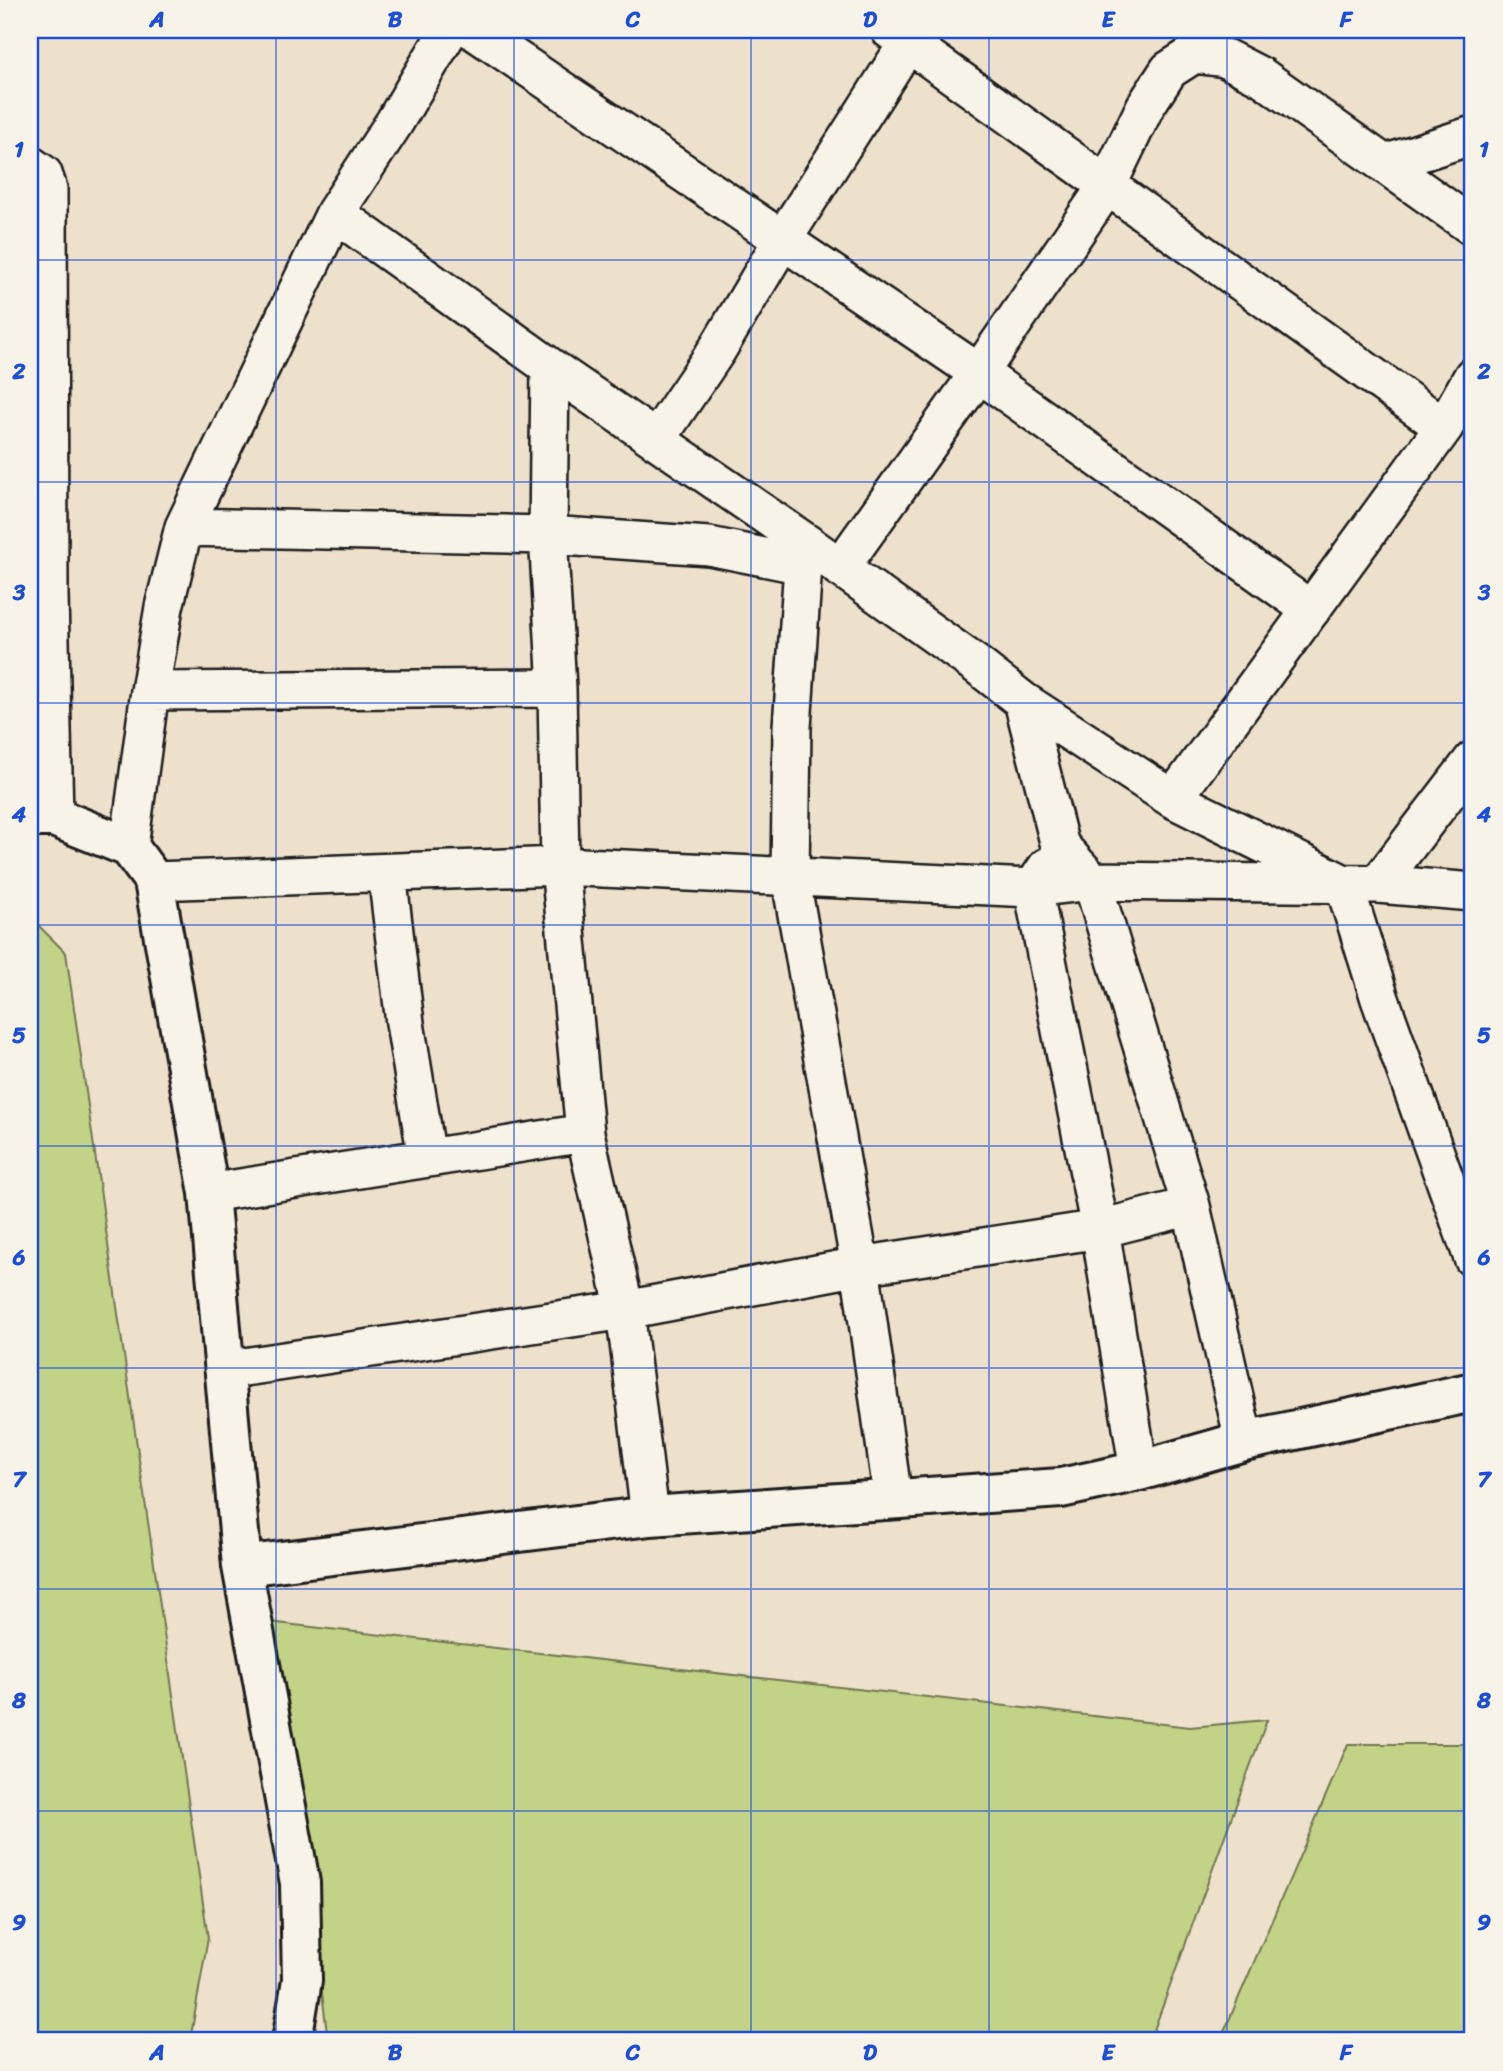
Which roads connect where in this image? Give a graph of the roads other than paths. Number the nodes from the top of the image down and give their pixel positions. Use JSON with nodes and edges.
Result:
{"nodes":[{"id":1,"x":449,"y":30,"type":"edge"},
{"id":2,"x":473,"y":30,"type":"edge"},
{"id":3,"x":899,"y":36,"type":"edge"},
{"id":4,"x":1473,"y":135,"type":"edge"},
{"id":5,"x":30,"y":164,"type":"edge"},
{"id":6,"x":1385,"y":164,"type":"junction"},
{"id":7,"x":1107,"y":186,"type":"junction"},
{"id":8,"x":335,"y":213,"type":"junction"},
{"id":9,"x":1473,"y":227,"type":"edge"},
{"id":10,"x":783,"y":239,"type":"junction"},
{"id":11,"x":550,"y":367,"type":"junction"},
{"id":12,"x":979,"y":373,"type":"junction"},
{"id":13,"x":1473,"y":376,"type":"edge"},
{"id":14,"x":39,"y":391,"type":"edge"},
{"id":15,"x":1444,"y":427,"type":"junction"},
{"id":16,"x":656,"y":440,"type":"junction"},
{"id":17,"x":184,"y":527,"type":"junction"},
{"id":18,"x":548,"y":535,"type":"junction"},
{"id":19,"x":806,"y":555,"type":"junction"},
{"id":20,"x":840,"y":568,"type":"junction"},
{"id":21,"x":39,"y":594,"type":"edge"},
{"id":22,"x":1311,"y":610,"type":"junction"},
{"id":23,"x":557,"y":688,"type":"junction"},
{"id":24,"x":150,"y":691,"type":"junction"},
{"id":25,"x":1023,"y":701,"type":"junction"},
{"id":26,"x":1473,"y":760,"type":"edge"},
{"id":27,"x":1173,"y":799,"type":"junction"},
{"id":28,"x":42,"y":817,"type":"edge"},
{"id":29,"x":1060,"y":846,"type":"junction"},
{"id":30,"x":129,"y":847,"type":"junction"},
{"id":31,"x":560,"y":866,"type":"junction"},
{"id":32,"x":387,"y":874,"type":"junction"},
{"id":33,"x":790,"y":875,"type":"junction"},
{"id":34,"x":154,"y":881,"type":"junction"},
{"id":35,"x":1092,"y":881,"type":"junction"},
{"id":36,"x":1361,"y":884,"type":"junction"},
{"id":37,"x":1033,"y":888,"type":"junction"},
{"id":38,"x":1473,"y":892,"type":"edge"},
{"id":39,"x":585,"y":1133,"type":"junction"},
{"id":40,"x":427,"y":1158,"type":"junction"},
{"id":41,"x":209,"y":1193,"type":"junction"},
{"id":42,"x":1191,"y":1206,"type":"junction"},
{"id":43,"x":1100,"y":1229,"type":"junction"},
{"id":44,"x":1473,"y":1258,"type":"edge"},
{"id":45,"x":860,"y":1266,"type":"junction"},
{"id":46,"x":625,"y":1310,"type":"junction"},
{"id":47,"x":223,"y":1370,"type":"junction"},
{"id":48,"x":1473,"y":1392,"type":"edge"},
{"id":49,"x":1244,"y":1441,"type":"junction"},
{"id":50,"x":1139,"y":1471,"type":"junction"},
{"id":51,"x":893,"y":1499,"type":"junction"},
{"id":52,"x":650,"y":1516,"type":"junction"},
{"id":53,"x":242,"y":1566,"type":"junction"},
{"id":54,"x":292,"y":2041,"type":"edge"}],
"edges":[{"from":1,"to":8,"type":"street"},
{"from":2,"to":10,"type":"street"},
{"from":3,"to":7,"type":"street"},
{"from":3,"to":10,"type":"street"},
{"from":4,"to":6,"type":"street"},
{"from":5,"to":14,"type":"street"},
{"from":6,"to":7,"type":"street"},
{"from":6,"to":9,"type":"street"},
{"from":7,"to":12,"type":"street"},
{"from":7,"to":15,"type":"street"},
{"from":8,"to":11,"type":"street"},
{"from":8,"to":17,"type":"street"},
{"from":10,"to":12,"type":"street"},
{"from":10,"to":16,"type":"street"},
{"from":11,"to":16,"type":"street"},
{"from":11,"to":18,"type":"street"},
{"from":12,"to":20,"type":"street"},
{"from":12,"to":22,"type":"street"},
{"from":13,"to":15,"type":"street"},
{"from":14,"to":21,"type":"street"},
{"from":15,"to":22,"type":"street"},
{"from":16,"to":19,"type":"street"},
{"from":17,"to":18,"type":"street"},
{"from":17,"to":24,"type":"street"},
{"from":18,"to":19,"type":"street"},
{"from":18,"to":23,"type":"street"},
{"from":19,"to":20,"type":"street"},
{"from":19,"to":33,"type":"street"},
{"from":20,"to":25,"type":"street"},
{"from":21,"to":28,"type":"street"},
{"from":22,"to":27,"type":"street"},
{"from":23,"to":24,"type":"street"},
{"from":23,"to":31,"type":"street"},
{"from":24,"to":30,"type":"street"},
{"from":25,"to":27,"type":"street"},
{"from":25,"to":29,"type":"street"},
{"from":26,"to":36,"type":"street"},
{"from":27,"to":36,"type":"street"},
{"from":28,"to":30,"type":"street"},
{"from":29,"to":35,"type":"street"},
{"from":29,"to":37,"type":"street"},
{"from":30,"to":34,"type":"street"},
{"from":31,"to":32,"type":"street"},
{"from":31,"to":33,"type":"street"},
{"from":31,"to":39,"type":"street"},
{"from":32,"to":34,"type":"street"},
{"from":32,"to":40,"type":"street"},
{"from":33,"to":37,"type":"street"},
{"from":33,"to":45,"type":"street"},
{"from":34,"to":41,"type":"street"},
{"from":35,"to":36,"type":"street"},
{"from":35,"to":37,"type":"street"},
{"from":35,"to":42,"type":"street"},
{"from":36,"to":38,"type":"street"},
{"from":36,"to":44,"type":"street"},
{"from":37,"to":43,"type":"street"},
{"from":39,"to":40,"type":"street"},
{"from":39,"to":46,"type":"street"},
{"from":40,"to":41,"type":"street"},
{"from":41,"to":47,"type":"street"},
{"from":42,"to":43,"type":"street"},
{"from":42,"to":49,"type":"street"},
{"from":43,"to":45,"type":"street"},
{"from":43,"to":50,"type":"street"},
{"from":45,"to":46,"type":"street"},
{"from":45,"to":51,"type":"street"},
{"from":46,"to":47,"type":"street"},
{"from":46,"to":52,"type":"street"},
{"from":47,"to":53,"type":"street"},
{"from":48,"to":49,"type":"street"},
{"from":49,"to":50,"type":"street"},
{"from":50,"to":51,"type":"street"},
{"from":51,"to":52,"type":"street"},
{"from":52,"to":53,"type":"street"},
{"from":53,"to":54,"type":"street"}]}
